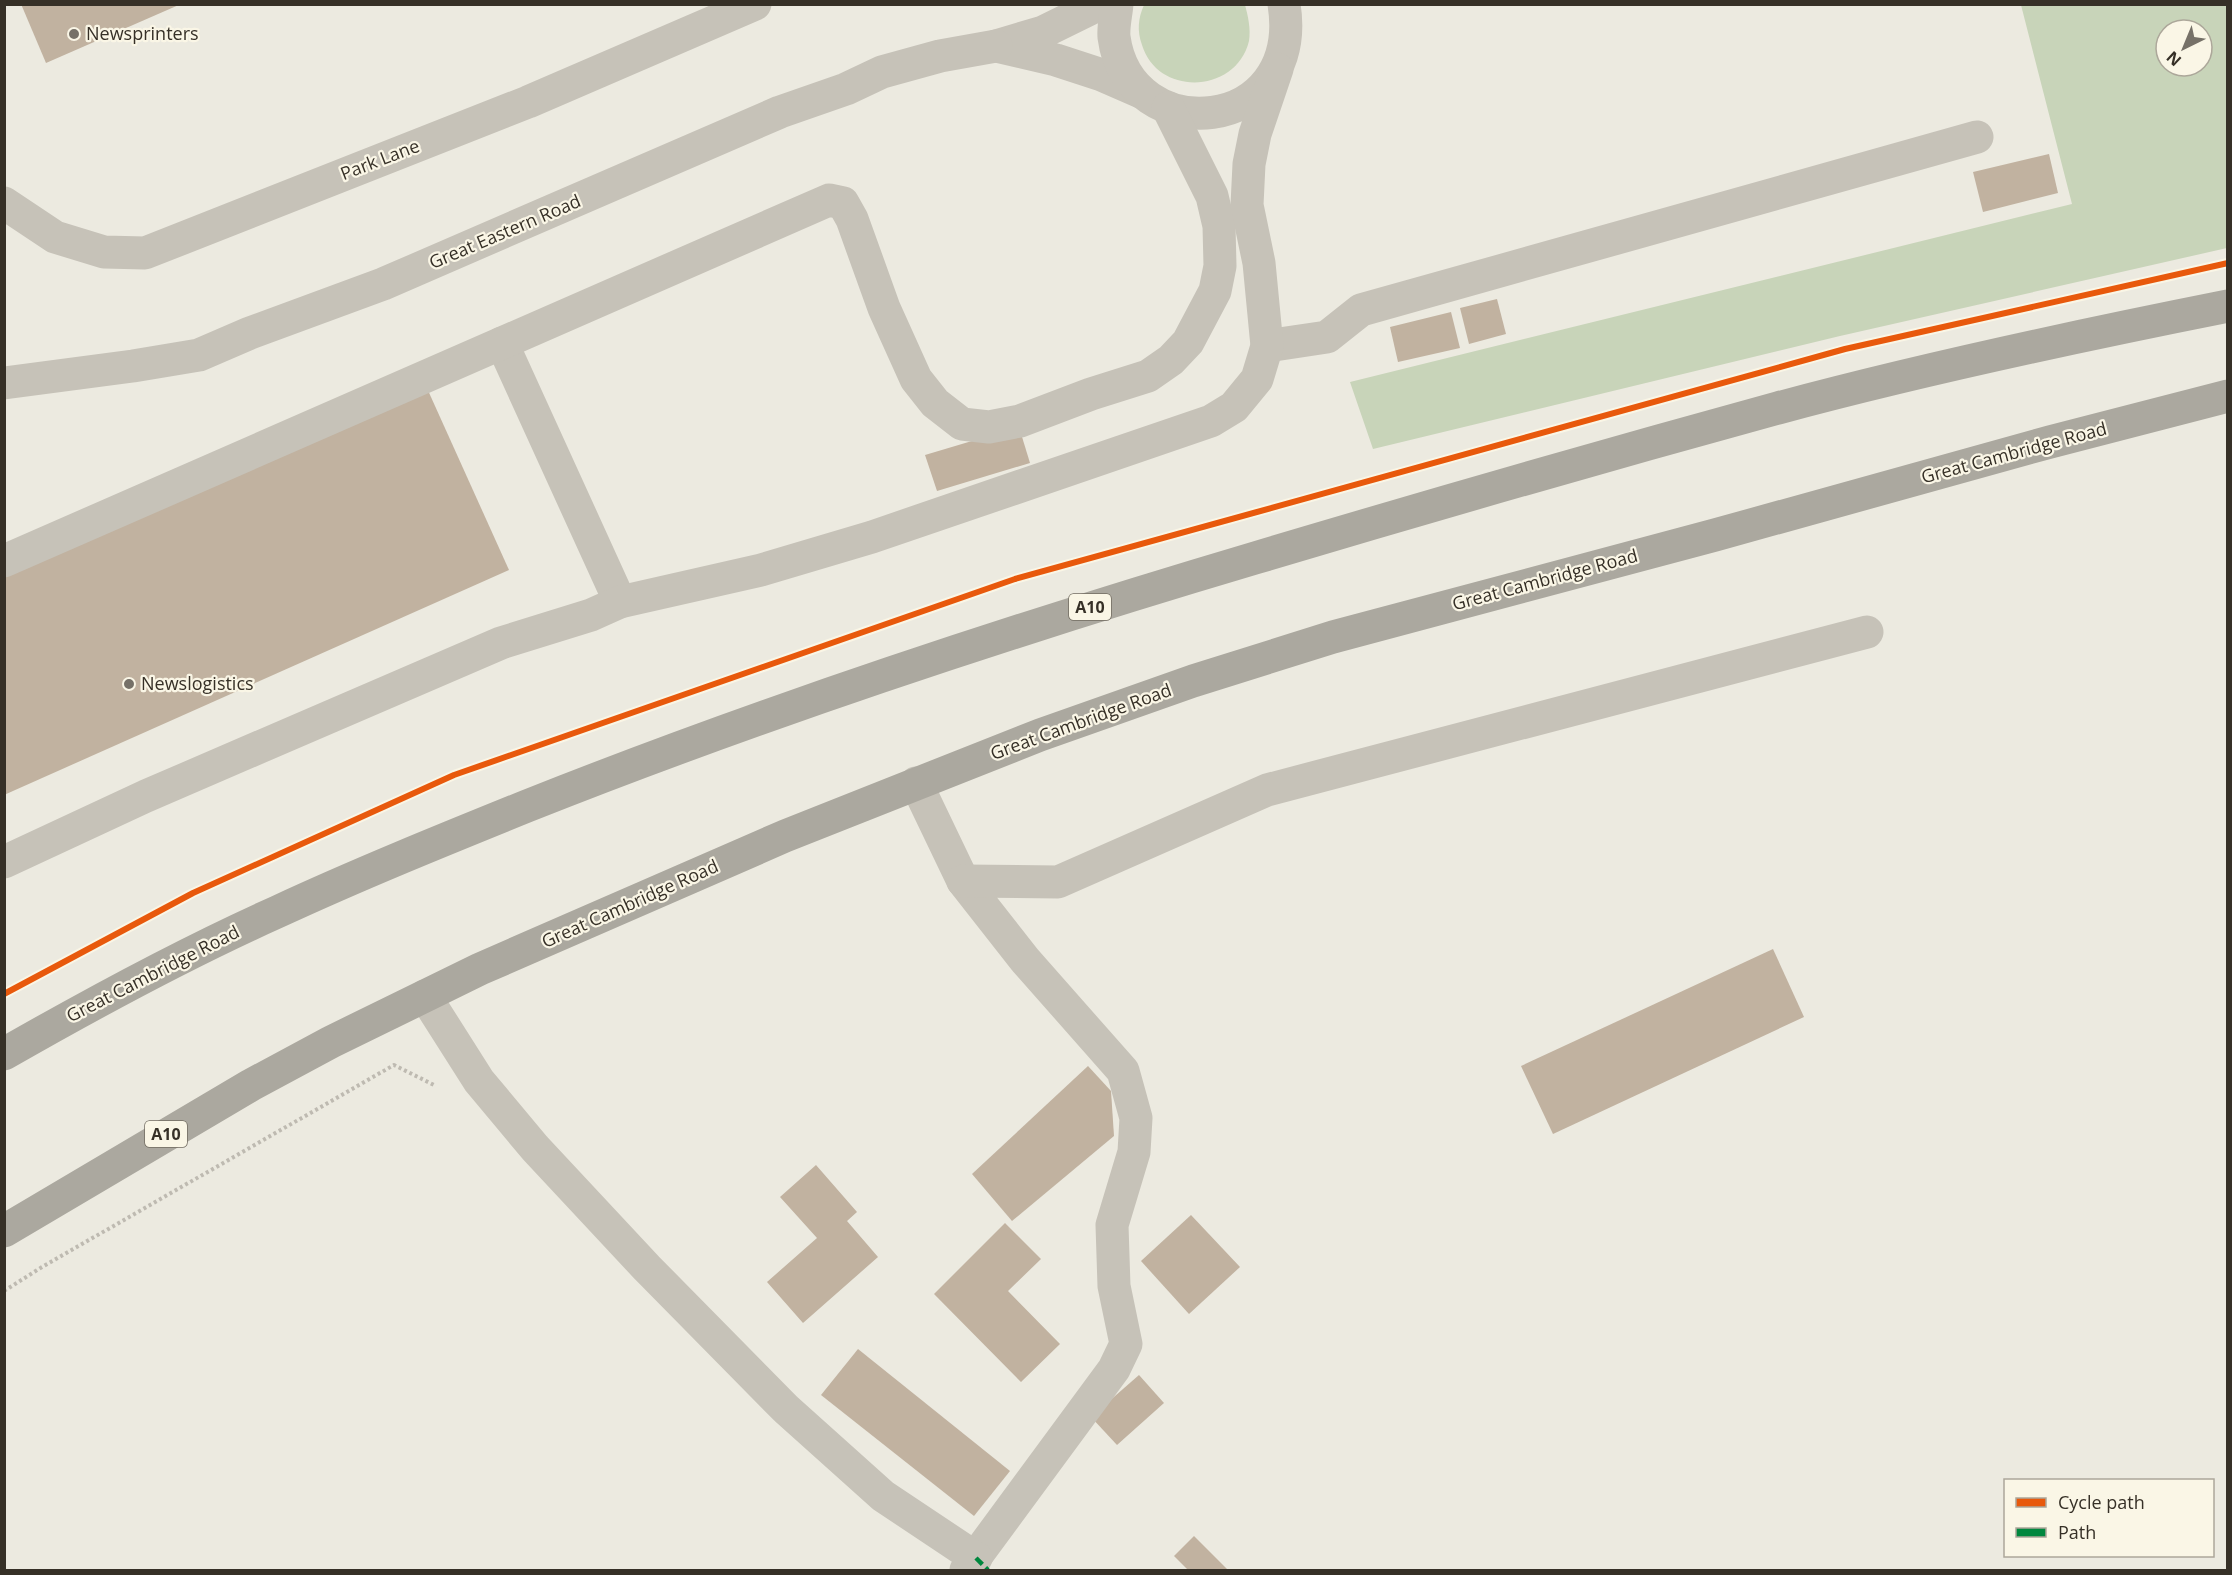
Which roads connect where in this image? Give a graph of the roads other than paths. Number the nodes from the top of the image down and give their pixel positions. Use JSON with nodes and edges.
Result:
{"nodes":[{"id":1,"x":755,"y":4,"type":"edge"},
{"id":2,"x":1100,"y":4,"type":"edge"},
{"id":3,"x":1117,"y":4,"type":"edge"},
{"id":4,"x":1284,"y":4,"type":"edge"},
{"id":5,"x":996,"y":46,"type":"junction"},
{"id":6,"x":1277,"y":69,"type":"junction"},
{"id":7,"x":1141,"y":92,"type":"junction"},
{"id":8,"x":1168,"y":108,"type":"junction"},
{"id":9,"x":1977,"y":137,"type":"dead end"},
{"id":10,"x":4,"y":203,"type":"edge"},
{"id":11,"x":2228,"y":306,"type":"edge"},
{"id":12,"x":502,"y":343,"type":"junction"},
{"id":13,"x":1267,"y":346,"type":"junction"},
{"id":14,"x":4,"y":383,"type":"edge"},
{"id":15,"x":2228,"y":396,"type":"edge"},
{"id":16,"x":2228,"y":408,"type":"edge"},
{"id":17,"x":2180,"y":409,"type":"junction"},
{"id":18,"x":4,"y":561,"type":"edge"},
{"id":19,"x":620,"y":602,"type":"junction"},
{"id":20,"x":1867,"y":632,"type":"dead end"},
{"id":21,"x":916,"y":783,"type":"junction"},
{"id":22,"x":4,"y":862,"type":"edge"},
{"id":23,"x":963,"y":881,"type":"junction"},
{"id":24,"x":425,"y":996,"type":"junction"},
{"id":25,"x":4,"y":1054,"type":"edge"},
{"id":26,"x":4,"y":1231,"type":"edge"},
{"id":27,"x":971,"y":1564,"type":"edge"}],
"edges":[{"from":1,"to":10,"type":"lane","name":"Park Lane"},
{"from":2,"to":5,"type":"lane","name":"Great Eastern Road"},
{"from":3,"to":7,"type":"lane"},
{"from":4,"to":6,"type":"lane"},
{"from":5,"to":7,"type":"lane","name":"Great Eastern Road"},
{"from":5,"to":14,"type":"lane","name":"Great Eastern Road"},
{"from":6,"to":8,"type":"lane"},
{"from":6,"to":13,"type":"lane"},
{"from":7,"to":8,"type":"lane","name":"Great Eastern Road"},
{"from":8,"to":12,"type":"lane"},
{"from":9,"to":13,"type":"lane"},
{"from":11,"to":25,"type":"highway","name":"Great Cambridge Road","number":"A10"},
{"from":12,"to":18,"type":"lane"},
{"from":12,"to":19,"type":"lane"},
{"from":13,"to":19,"type":"lane"},
{"from":15,"to":17,"type":"highway","name":"Great Cambridge Road","number":"A10"},
{"from":16,"to":17,"type":"highway"},
{"from":17,"to":21,"type":"highway","name":"Great Cambridge Road","number":"A10"},
{"from":19,"to":22,"type":"lane"},
{"from":20,"to":23,"type":"lane"},
{"from":21,"to":23,"type":"lane"},
{"from":21,"to":24,"type":"highway","name":"Great Cambridge Road","number":"A10"},
{"from":23,"to":27,"type":"lane"},
{"from":24,"to":26,"type":"highway","name":"Great Cambridge Road","number":"A10"},
{"from":24,"to":27,"type":"lane"}]}
